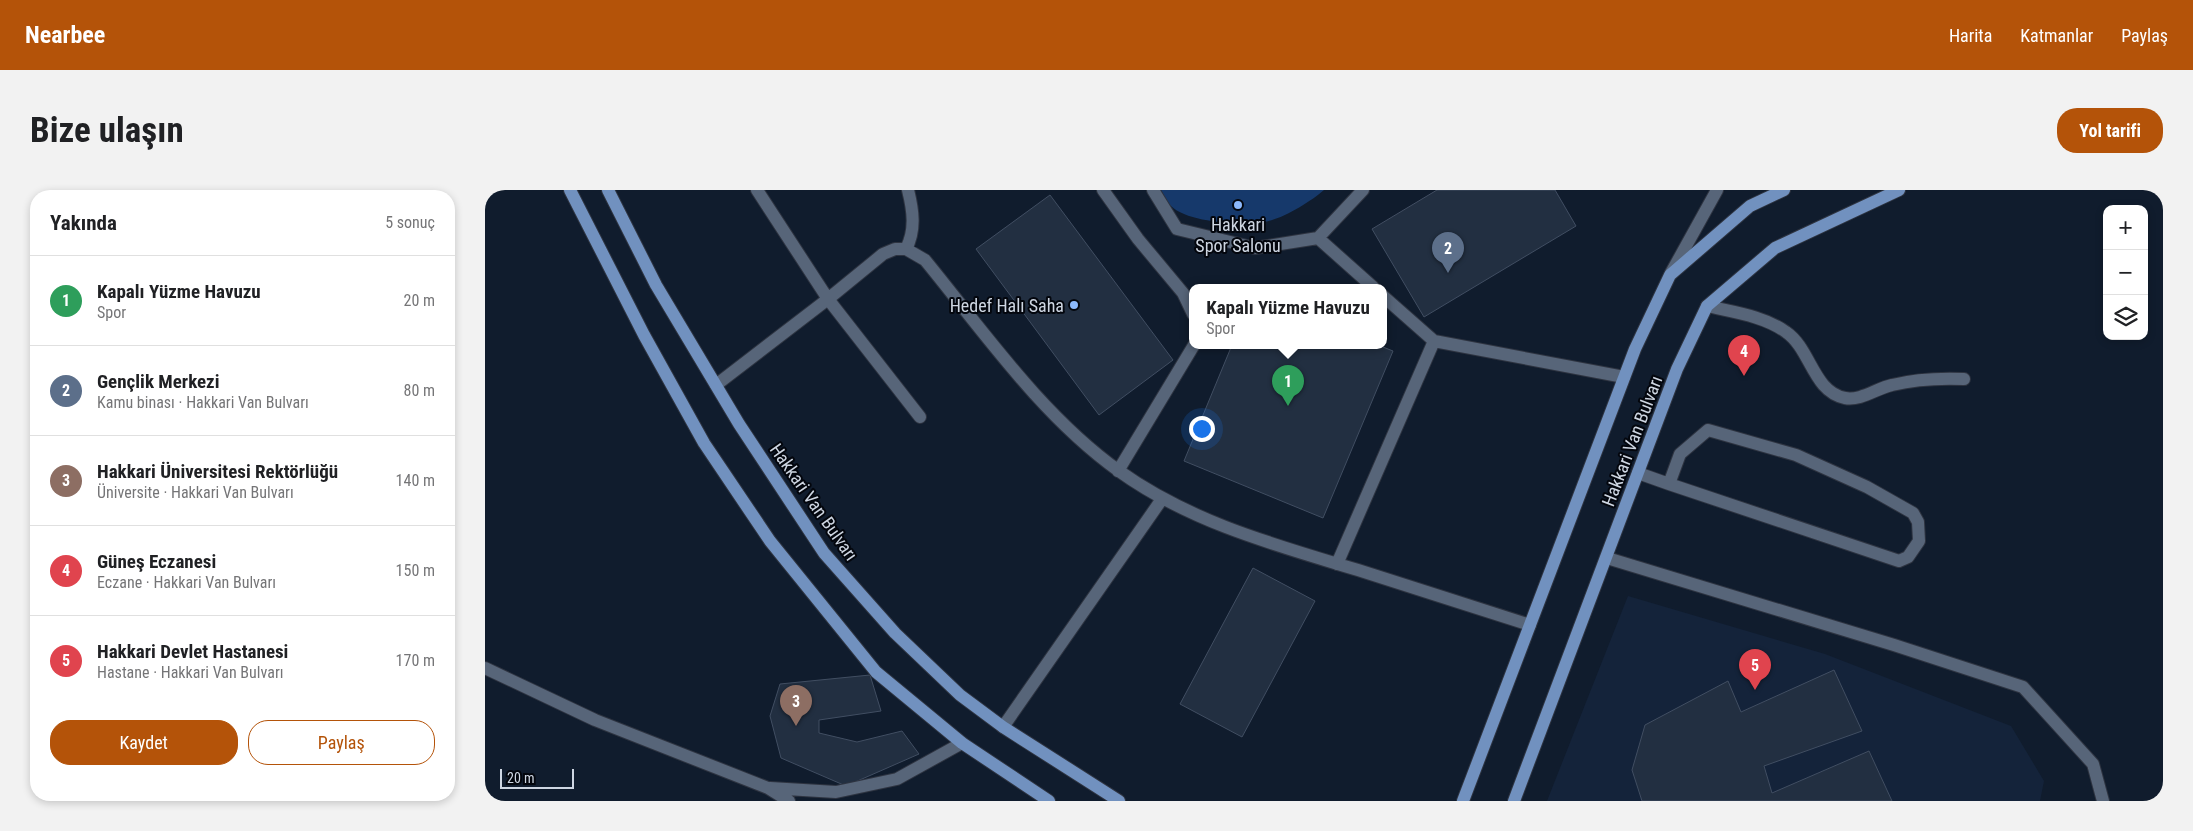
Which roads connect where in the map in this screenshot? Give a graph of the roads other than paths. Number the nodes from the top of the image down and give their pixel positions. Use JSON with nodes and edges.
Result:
{"nodes":[{"id":1,"x":570,"y":190,"type":"edge"},
{"id":2,"x":608,"y":190,"type":"edge"},
{"id":3,"x":757,"y":190,"type":"edge"},
{"id":4,"x":908,"y":190,"type":"edge"},
{"id":5,"x":1103,"y":190,"type":"edge"},
{"id":6,"x":1153,"y":190,"type":"edge"},
{"id":7,"x":1363,"y":190,"type":"edge"},
{"id":8,"x":1717,"y":190,"type":"edge"},
{"id":9,"x":1784,"y":190,"type":"edge"},
{"id":10,"x":1899,"y":190,"type":"edge"},
{"id":11,"x":1318,"y":238,"type":"junction"},
{"id":12,"x":906,"y":249,"type":"junction"},
{"id":13,"x":1670,"y":275,"type":"junction"},
{"id":14,"x":1370,"y":284,"type":"edge"},
{"id":15,"x":828,"y":299,"type":"junction"},
{"id":16,"x":1387,"y":300,"type":"edge"},
{"id":17,"x":1189,"y":306,"type":"edge"},
{"id":18,"x":1707,"y":306,"type":"junction"},
{"id":19,"x":1434,"y":341,"type":"junction"},
{"id":20,"x":1192,"y":349,"type":"edge"},
{"id":21,"x":1624,"y":377,"type":"junction"},
{"id":22,"x":1964,"y":379,"type":"dead end"},
{"id":23,"x":716,"y":385,"type":"junction"},
{"id":24,"x":920,"y":418,"type":"dead end"},
{"id":25,"x":1118,"y":471,"type":"junction"},
{"id":26,"x":1638,"y":474,"type":"junction"},
{"id":27,"x":1669,"y":484,"type":"junction"},
{"id":28,"x":1162,"y":499,"type":"junction"},
{"id":29,"x":1607,"y":558,"type":"junction"},
{"id":30,"x":1337,"y":564,"type":"junction"},
{"id":31,"x":1530,"y":625,"type":"junction"},
{"id":32,"x":485,"y":668,"type":"edge"},
{"id":33,"x":1003,"y":727,"type":"junction"},
{"id":34,"x":962,"y":743,"type":"junction"},
{"id":35,"x":768,"y":788,"type":"junction"},
{"id":36,"x":789,"y":801,"type":"edge"},
{"id":37,"x":1049,"y":801,"type":"edge"},
{"id":38,"x":1119,"y":801,"type":"edge"},
{"id":39,"x":1463,"y":801,"type":"edge"},
{"id":40,"x":1514,"y":801,"type":"edge"},
{"id":41,"x":2103,"y":801,"type":"edge"}],
"edges":[{"from":1,"to":34,"type":"main road"},
{"from":2,"to":23,"type":"main road","name":"Hakkari Van Bulvarı"},
{"from":3,"to":15,"type":"street"},
{"from":4,"to":12,"type":"street"},
{"from":5,"to":17,"type":"street"},
{"from":6,"to":11,"type":"street"},
{"from":7,"to":11,"type":"street"},
{"from":8,"to":13,"type":"street"},
{"from":9,"to":13,"type":"main road","name":"Hakkari Van Bulvarı"},
{"from":10,"to":18,"type":"main road","name":"Hakkari Van Bulvarı"},
{"from":11,"to":14,"type":"street"},
{"from":12,"to":15,"type":"street"},
{"from":12,"to":25,"type":"street"},
{"from":13,"to":21,"type":"main road","name":"Hakkari Van Bulvarı"},
{"from":15,"to":23,"type":"street"},
{"from":15,"to":24,"type":"street"},
{"from":16,"to":19,"type":"street"},
{"from":18,"to":22,"type":"street"},
{"from":18,"to":26,"type":"main road","name":"Hakkari Van Bulvarı"},
{"from":19,"to":21,"type":"street"},
{"from":19,"to":30,"type":"street"},
{"from":20,"to":25,"type":"street"},
{"from":21,"to":31,"type":"main road","name":"Hakkari Van Bulvarı"},
{"from":23,"to":33,"type":"main road","name":"Hakkari Van Bulvarı"},
{"from":25,"to":28,"type":"street"},
{"from":26,"to":27,"type":"street"},
{"from":26,"to":29,"type":"main road","name":"Hakkari Van Bulvarı"},
{"from":27,"to":27,"type":"street"},
{"from":28,"to":30,"type":"street"},
{"from":28,"to":33,"type":"street"},
{"from":29,"to":40,"type":"main road","name":"Hakkari Van Bulvarı"},
{"from":29,"to":41,"type":"street"},
{"from":30,"to":31,"type":"street"},
{"from":31,"to":39,"type":"main road","name":"Hakkari Van Bulvarı"},
{"from":32,"to":35,"type":"street"},
{"from":33,"to":38,"type":"main road","name":"Hakkari Van Bulvarı"},
{"from":34,"to":35,"type":"street"},
{"from":34,"to":37,"type":"main road"},
{"from":35,"to":36,"type":"street"}]}
